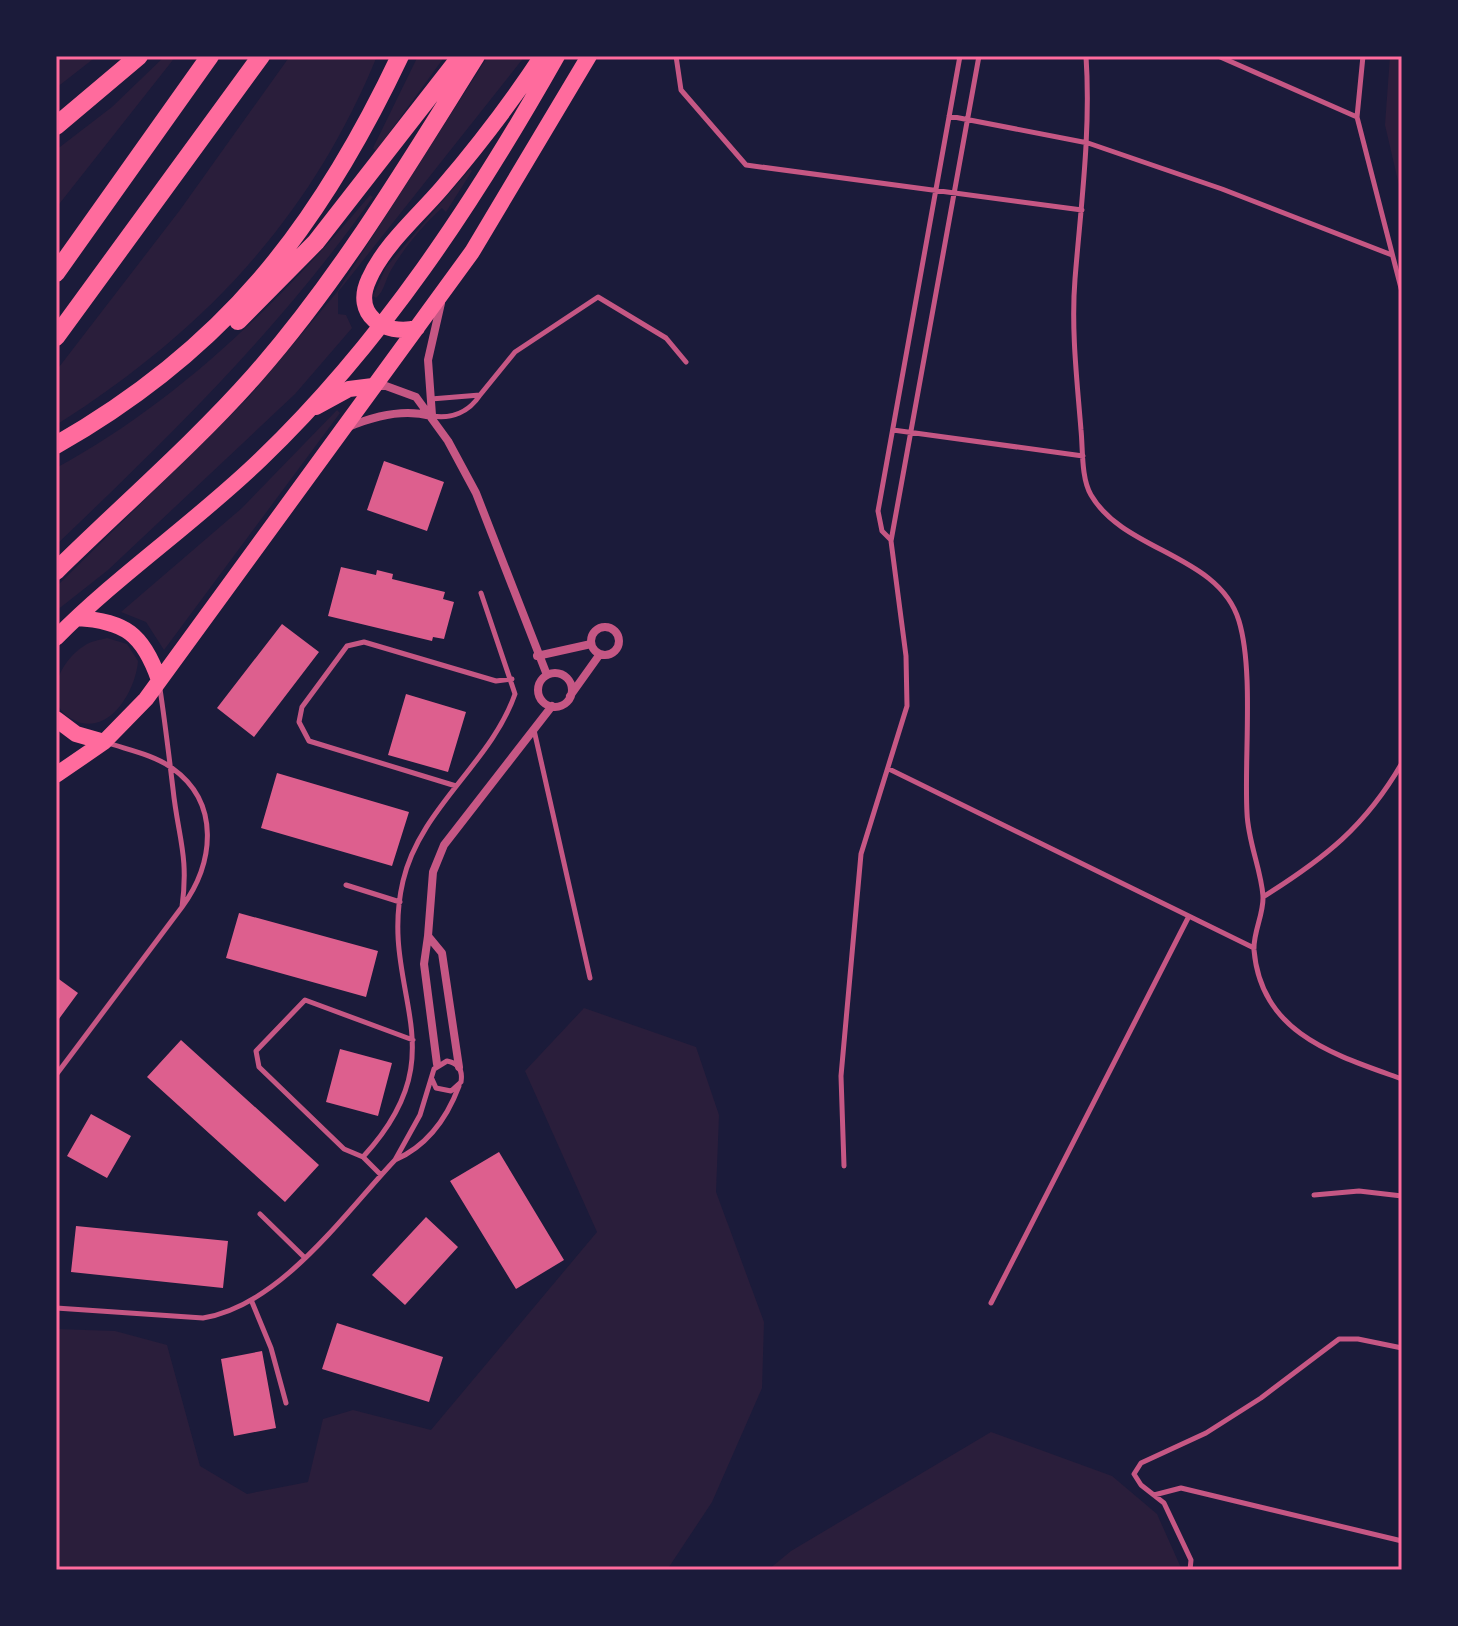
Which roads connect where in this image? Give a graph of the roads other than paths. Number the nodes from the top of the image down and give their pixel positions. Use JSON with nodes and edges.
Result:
{"nodes":[{"id":1,"x":139,"y":56,"type":"edge"},
{"id":2,"x":210,"y":56,"type":"edge"},
{"id":3,"x":261,"y":56,"type":"edge"},
{"id":4,"x":400,"y":56,"type":"edge"},
{"id":5,"x":461,"y":56,"type":"edge"},
{"id":6,"x":476,"y":56,"type":"edge"},
{"id":7,"x":542,"y":56,"type":"edge"},
{"id":8,"x":557,"y":56,"type":"edge"},
{"id":9,"x":589,"y":56,"type":"edge"},
{"id":10,"x":676,"y":56,"type":"edge"},
{"id":11,"x":960,"y":56,"type":"edge"},
{"id":12,"x":979,"y":56,"type":"edge"},
{"id":13,"x":1086,"y":56,"type":"edge"},
{"id":14,"x":1218,"y":56,"type":"edge"},
{"id":15,"x":1363,"y":56,"type":"edge"},
{"id":16,"x":949,"y":116,"type":"junction"},
{"id":17,"x":1357,"y":117,"type":"junction"},
{"id":18,"x":967,"y":120,"type":"junction"},
{"id":19,"x":56,"y":126,"type":"edge"},
{"id":20,"x":1088,"y":143,"type":"junction"},
{"id":21,"x":935,"y":190,"type":"junction"},
{"id":22,"x":953,"y":193,"type":"junction"},
{"id":23,"x":1082,"y":210,"type":"junction"},
{"id":24,"x":1392,"y":255,"type":"junction"},
{"id":25,"x":56,"y":273,"type":"edge"},
{"id":26,"x":1402,"y":292,"type":"edge"},
{"id":27,"x":442,"y":294,"type":"junction"},
{"id":28,"x":380,"y":325,"type":"junction"},
{"id":29,"x":417,"y":328,"type":"junction"},
{"id":30,"x":56,"y":337,"type":"edge"},
{"id":31,"x":686,"y":362,"type":"dead end"},
{"id":32,"x":177,"y":363,"type":"junction"},
{"id":33,"x":373,"y":386,"type":"junction"},
{"id":34,"x":480,"y":395,"type":"junction"},
{"id":35,"x":431,"y":399,"type":"junction"},
{"id":36,"x":432,"y":416,"type":"junction"},
{"id":37,"x":297,"y":420,"type":"junction"},
{"id":38,"x":341,"y":429,"type":"junction"},
{"id":39,"x":893,"y":430,"type":"junction"},
{"id":40,"x":910,"y":431,"type":"junction"},
{"id":41,"x":56,"y":445,"type":"edge"},
{"id":42,"x":1083,"y":456,"type":"junction"},
{"id":43,"x":891,"y":541,"type":"junction"},
{"id":44,"x":56,"y":571,"type":"edge"},
{"id":45,"x":481,"y":593,"type":"dead end"},
{"id":46,"x":77,"y":618,"type":"junction"},
{"id":47,"x":56,"y":638,"type":"edge"},
{"id":48,"x":591,"y":644,"type":"junction"},
{"id":49,"x":600,"y":654,"type":"junction"},
{"id":50,"x":537,"y":656,"type":"junction"},
{"id":51,"x":547,"y":675,"type":"junction"},
{"id":52,"x":512,"y":679,"type":"junction"},
{"id":53,"x":159,"y":680,"type":"junction"},
{"id":54,"x":570,"y":697,"type":"junction"},
{"id":55,"x":552,"y":706,"type":"junction"},
{"id":56,"x":56,"y":719,"type":"edge"},
{"id":57,"x":534,"y":729,"type":"junction"},
{"id":58,"x":104,"y":742,"type":"junction"},
{"id":59,"x":1402,"y":763,"type":"edge"},
{"id":60,"x":172,"y":768,"type":"junction"},
{"id":61,"x":889,"y":769,"type":"junction"},
{"id":62,"x":56,"y":775,"type":"edge"},
{"id":63,"x":456,"y":786,"type":"junction"},
{"id":64,"x":346,"y":885,"type":"dead end"},
{"id":65,"x":1263,"y":897,"type":"junction"},
{"id":66,"x":400,"y":902,"type":"junction"},
{"id":67,"x":182,"y":907,"type":"junction"},
{"id":68,"x":1188,"y":918,"type":"junction"},
{"id":69,"x":428,"y":936,"type":"junction"},
{"id":70,"x":1254,"y":948,"type":"junction"},
{"id":71,"x":590,"y":978,"type":"dead end"},
{"id":72,"x":413,"y":1040,"type":"junction"},
{"id":73,"x":437,"y":1064,"type":"junction"},
{"id":74,"x":459,"y":1067,"type":"junction"},
{"id":75,"x":56,"y":1075,"type":"edge"},
{"id":76,"x":432,"y":1079,"type":"junction"},
{"id":77,"x":1402,"y":1079,"type":"edge"},
{"id":78,"x":459,"y":1086,"type":"junction"},
{"id":79,"x":363,"y":1157,"type":"junction"},
{"id":80,"x":395,"y":1160,"type":"junction"},
{"id":81,"x":844,"y":1166,"type":"dead end"},
{"id":82,"x":381,"y":1175,"type":"junction"},
{"id":83,"x":1314,"y":1195,"type":"dead end"},
{"id":84,"x":1402,"y":1196,"type":"edge"},
{"id":85,"x":260,"y":1214,"type":"dead end"},
{"id":86,"x":304,"y":1257,"type":"junction"},
{"id":87,"x":252,"y":1302,"type":"junction"},
{"id":88,"x":991,"y":1303,"type":"dead end"},
{"id":89,"x":56,"y":1308,"type":"edge"},
{"id":90,"x":1402,"y":1348,"type":"edge"},
{"id":91,"x":286,"y":1403,"type":"dead end"},
{"id":92,"x":1154,"y":1496,"type":"junction"},
{"id":93,"x":1402,"y":1541,"type":"edge"},
{"id":94,"x":1190,"y":1570,"type":"edge"}],
"edges":[{"from":1,"to":19,"type":"highway"},
{"from":2,"to":25,"type":"highway"},
{"from":3,"to":30,"type":"highway"},
{"from":4,"to":32,"type":"highway"},
{"from":5,"to":32,"type":"highway"},
{"from":6,"to":44,"type":"highway"},
{"from":7,"to":28,"type":"main road"},
{"from":8,"to":28,"type":"main road"},
{"from":9,"to":27,"type":"main road"},
{"from":10,"to":21,"type":"lane"},
{"from":11,"to":16,"type":"lane"},
{"from":12,"to":18,"type":"lane"},
{"from":13,"to":20,"type":"lane"},
{"from":14,"to":17,"type":"lane"},
{"from":15,"to":17,"type":"lane"},
{"from":16,"to":18,"type":"lane"},
{"from":16,"to":21,"type":"lane"},
{"from":17,"to":24,"type":"lane"},
{"from":18,"to":20,"type":"lane"},
{"from":18,"to":22,"type":"lane"},
{"from":20,"to":23,"type":"lane"},
{"from":20,"to":24,"type":"lane"},
{"from":21,"to":22,"type":"lane"},
{"from":21,"to":39,"type":"lane"},
{"from":22,"to":23,"type":"lane"},
{"from":22,"to":40,"type":"lane"},
{"from":23,"to":42,"type":"lane"},
{"from":24,"to":26,"type":"lane"},
{"from":27,"to":29,"type":"main road"},
{"from":27,"to":35,"type":"street"},
{"from":28,"to":29,"type":"main road"},
{"from":28,"to":37,"type":"main road"},
{"from":29,"to":33,"type":"main road"},
{"from":31,"to":34,"type":"lane"},
{"from":32,"to":41,"type":"highway"},
{"from":33,"to":36,"type":"street"},
{"from":33,"to":37,"type":"main road"},
{"from":33,"to":38,"type":"main road"},
{"from":34,"to":35,"type":"lane"},
{"from":34,"to":36,"type":"lane"},
{"from":35,"to":36,"type":"street"},
{"from":36,"to":38,"type":"street"},
{"from":36,"to":50,"type":"street"},
{"from":37,"to":46,"type":"main road"},
{"from":38,"to":53,"type":"main road"},
{"from":39,"to":40,"type":"lane"},
{"from":39,"to":43,"type":"lane"},
{"from":40,"to":42,"type":"lane"},
{"from":40,"to":43,"type":"lane"},
{"from":42,"to":65,"type":"lane"},
{"from":43,"to":61,"type":"lane"},
{"from":45,"to":52,"type":"lane"},
{"from":46,"to":47,"type":"main road"},
{"from":46,"to":53,"type":"main road"},
{"from":48,"to":49,"type":"street"},
{"from":48,"to":49,"type":"street"},
{"from":48,"to":50,"type":"street"},
{"from":49,"to":54,"type":"street"},
{"from":50,"to":51,"type":"street"},
{"from":51,"to":54,"type":"street"},
{"from":51,"to":55,"type":"street"},
{"from":52,"to":63,"type":"lane"},
{"from":52,"to":63,"type":"lane"},
{"from":53,"to":58,"type":"main road"},
{"from":53,"to":60,"type":"lane"},
{"from":54,"to":55,"type":"street"},
{"from":55,"to":57,"type":"street"},
{"from":56,"to":58,"type":"main road"},
{"from":57,"to":69,"type":"street"},
{"from":57,"to":71,"type":"lane"},
{"from":58,"to":60,"type":"lane"},
{"from":58,"to":62,"type":"main road"},
{"from":59,"to":65,"type":"lane"},
{"from":60,"to":67,"type":"lane"},
{"from":60,"to":67,"type":"lane"},
{"from":61,"to":68,"type":"lane"},
{"from":61,"to":81,"type":"lane"},
{"from":63,"to":66,"type":"lane"},
{"from":64,"to":66,"type":"lane"},
{"from":65,"to":70,"type":"lane"},
{"from":66,"to":72,"type":"lane"},
{"from":67,"to":75,"type":"lane"},
{"from":68,"to":70,"type":"lane"},
{"from":68,"to":88,"type":"lane"},
{"from":69,"to":73,"type":"street"},
{"from":69,"to":74,"type":"street"},
{"from":70,"to":77,"type":"lane"},
{"from":72,"to":79,"type":"lane"},
{"from":72,"to":79,"type":"lane"},
{"from":73,"to":74,"type":"lane"},
{"from":73,"to":76,"type":"lane"},
{"from":74,"to":78,"type":"lane"},
{"from":76,"to":78,"type":"lane"},
{"from":76,"to":80,"type":"lane"},
{"from":78,"to":80,"type":"lane"},
{"from":79,"to":82,"type":"lane"},
{"from":80,"to":82,"type":"lane"},
{"from":82,"to":86,"type":"lane"},
{"from":83,"to":84,"type":"lane"},
{"from":85,"to":86,"type":"lane"},
{"from":86,"to":87,"type":"lane"},
{"from":87,"to":89,"type":"lane"},
{"from":87,"to":91,"type":"lane"},
{"from":90,"to":92,"type":"lane"},
{"from":92,"to":93,"type":"lane"},
{"from":92,"to":94,"type":"lane"}]}
